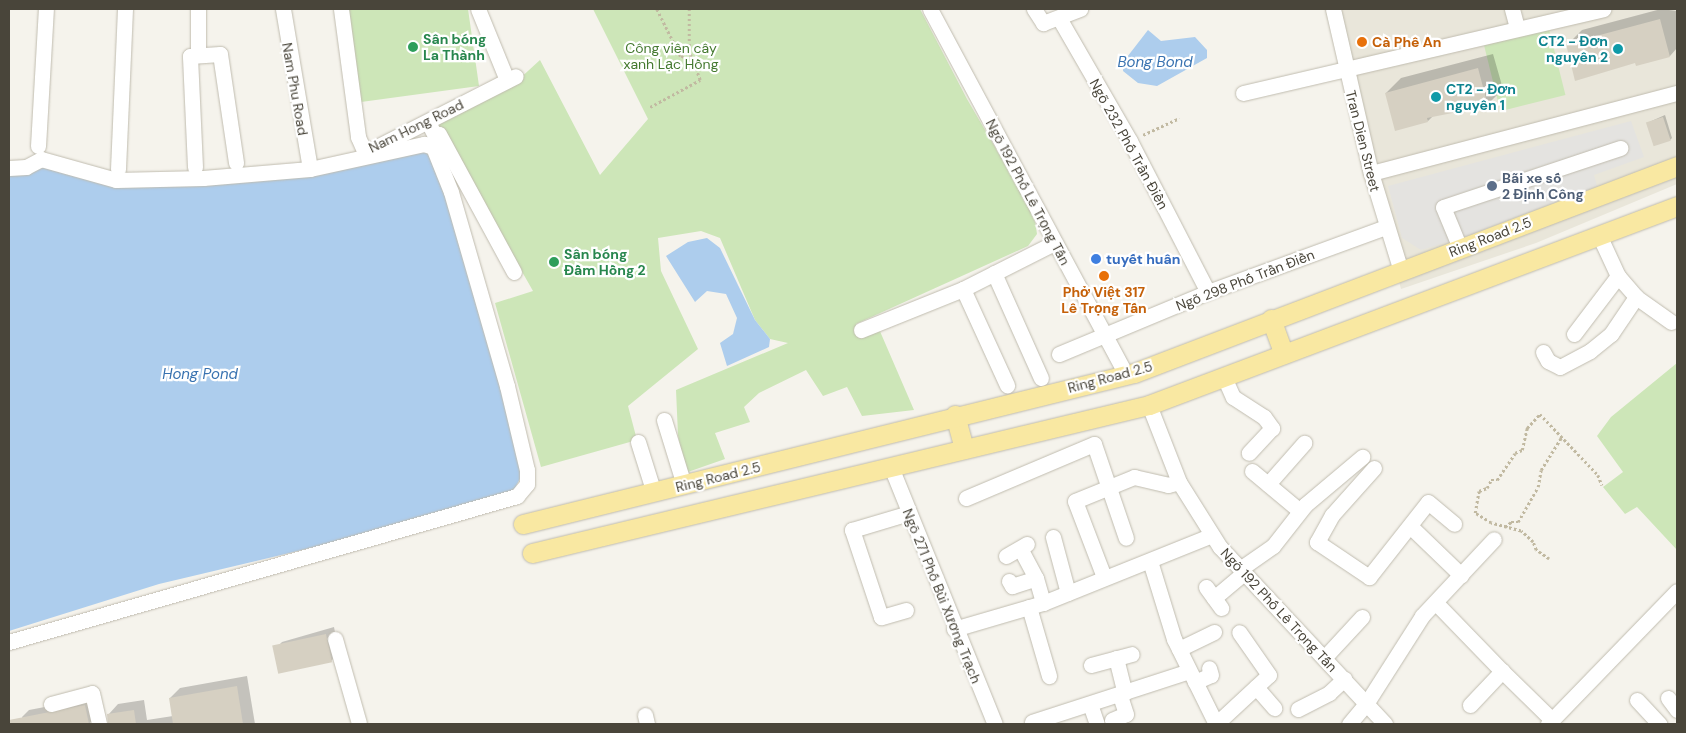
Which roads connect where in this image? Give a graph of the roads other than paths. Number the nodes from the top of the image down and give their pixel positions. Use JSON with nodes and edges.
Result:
{"nodes":[{"id":1,"x":46,"y":9,"type":"edge"},
{"id":2,"x":125,"y":9,"type":"edge"},
{"id":3,"x":198,"y":9,"type":"edge"},
{"id":4,"x":283,"y":9,"type":"edge"},
{"id":5,"x":341,"y":9,"type":"edge"},
{"id":6,"x":478,"y":9,"type":"edge"},
{"id":7,"x":930,"y":9,"type":"edge"},
{"id":8,"x":1034,"y":9,"type":"edge"},
{"id":9,"x":1080,"y":9,"type":"edge"},
{"id":10,"x":1333,"y":9,"type":"edge"},
{"id":11,"x":1512,"y":9,"type":"edge"},
{"id":12,"x":1601,"y":9,"type":"edge"},
{"id":13,"x":1059,"y":18,"type":"junction"},
{"id":14,"x":1517,"y":28,"type":"junction"},
{"id":15,"x":198,"y":55,"type":"junction"},
{"id":16,"x":1345,"y":69,"type":"junction"},
{"id":17,"x":1677,"y":92,"type":"edge"},
{"id":18,"x":1243,"y":93,"type":"dead end"},
{"id":19,"x":428,"y":122,"type":"junction"},
{"id":20,"x":38,"y":146,"type":"dead end"},
{"id":21,"x":1620,"y":148,"type":"dead end"},
{"id":22,"x":382,"y":150,"type":"junction"},
{"id":23,"x":236,"y":163,"type":"dead end"},
{"id":24,"x":1677,"y":166,"type":"edge"},
{"id":25,"x":194,"y":167,"type":"dead end"},
{"id":26,"x":9,"y":168,"type":"edge"},
{"id":27,"x":118,"y":169,"type":"dead end"},
{"id":28,"x":310,"y":170,"type":"junction"},
{"id":29,"x":1371,"y":173,"type":"junction"},
{"id":30,"x":1677,"y":206,"type":"edge"},
{"id":31,"x":1386,"y":228,"type":"junction"},
{"id":32,"x":1599,"y":235,"type":"junction"},
{"id":33,"x":1054,"y":243,"type":"junction"},
{"id":34,"x":1460,"y":248,"type":"junction"},
{"id":35,"x":1400,"y":271,"type":"junction"},
{"id":36,"x":514,"y":272,"type":"dead end"},
{"id":37,"x":994,"y":274,"type":"junction"},
{"id":38,"x":1618,"y":276,"type":"junction"},
{"id":39,"x":963,"y":289,"type":"junction"},
{"id":40,"x":1208,"y":292,"type":"junction"},
{"id":41,"x":1636,"y":297,"type":"junction"},
{"id":42,"x":1271,"y":319,"type":"junction"},
{"id":43,"x":1671,"y":322,"type":"dead end"},
{"id":44,"x":861,"y":330,"type":"dead end"},
{"id":45,"x":1574,"y":334,"type":"dead end"},
{"id":46,"x":1105,"y":335,"type":"junction"},
{"id":47,"x":1543,"y":352,"type":"dead end"},
{"id":48,"x":1059,"y":354,"type":"dead end"},
{"id":49,"x":1284,"y":354,"type":"junction"},
{"id":50,"x":1126,"y":375,"type":"junction"},
{"id":51,"x":1224,"y":377,"type":"junction"},
{"id":52,"x":1040,"y":378,"type":"dead end"},
{"id":53,"x":1007,"y":385,"type":"dead end"},
{"id":54,"x":1149,"y":405,"type":"junction"},
{"id":55,"x":955,"y":415,"type":"junction"},
{"id":56,"x":664,"y":420,"type":"dead end"},
{"id":57,"x":638,"y":442,"type":"dead end"},
{"id":58,"x":1304,"y":443,"type":"dead end"},
{"id":59,"x":964,"y":449,"type":"junction"},
{"id":60,"x":1248,"y":453,"type":"dead end"},
{"id":61,"x":1362,"y":457,"type":"dead end"},
{"id":62,"x":891,"y":467,"type":"junction"},
{"id":63,"x":1374,"y":468,"type":"dead end"},
{"id":64,"x":1252,"y":471,"type":"dead end"},
{"id":65,"x":1179,"y":482,"type":"junction"},
{"id":66,"x":1268,"y":484,"type":"junction"},
{"id":67,"x":684,"y":485,"type":"junction"},
{"id":68,"x":1109,"y":486,"type":"junction"},
{"id":69,"x":654,"y":493,"type":"junction"},
{"id":70,"x":966,"y":498,"type":"dead end"},
{"id":71,"x":602,"y":506,"type":"junction"},
{"id":72,"x":1300,"y":512,"type":"junction"},
{"id":73,"x":909,"y":513,"type":"junction"},
{"id":74,"x":523,"y":524,"type":"dead end"},
{"id":75,"x":1454,"y":524,"type":"dead end"},
{"id":76,"x":1410,"y":526,"type":"junction"},
{"id":77,"x":611,"y":534,"type":"junction"},
{"id":78,"x":1212,"y":535,"type":"junction"},
{"id":79,"x":1053,"y":537,"type":"dead end"},
{"id":80,"x":1126,"y":538,"type":"dead end"},
{"id":81,"x":1494,"y":539,"type":"road end"},
{"id":82,"x":532,"y":553,"type":"dead end"},
{"id":83,"x":1006,"y":556,"type":"dead end"},
{"id":84,"x":1150,"y":560,"type":"junction"},
{"id":85,"x":1241,"y":572,"type":"junction"},
{"id":86,"x":1461,"y":575,"type":"junction"},
{"id":87,"x":1104,"y":577,"type":"junction"},
{"id":88,"x":1036,"y":578,"type":"junction"},
{"id":89,"x":1010,"y":581,"type":"dead end"},
{"id":90,"x":1677,"y":590,"type":"edge"},
{"id":91,"x":1068,"y":593,"type":"junction"},
{"id":92,"x":1214,"y":598,"type":"dead end"},
{"id":93,"x":1044,"y":602,"type":"junction"},
{"id":94,"x":1436,"y":603,"type":"junction"},
{"id":95,"x":1029,"y":607,"type":"junction"},
{"id":96,"x":906,"y":610,"type":"dead end"},
{"id":97,"x":1362,"y":617,"type":"dead end"},
{"id":98,"x":954,"y":629,"type":"junction"},
{"id":99,"x":1214,"y":632,"type":"dead end"},
{"id":100,"x":1239,"y":632,"type":"dead end"},
{"id":101,"x":335,"y":639,"type":"dead end"},
{"id":102,"x":9,"y":642,"type":"edge"},
{"id":103,"x":1179,"y":649,"type":"junction"},
{"id":104,"x":1132,"y":654,"type":"dead end"},
{"id":105,"x":1116,"y":658,"type":"junction"},
{"id":106,"x":1324,"y":658,"type":"junction"},
{"id":107,"x":1091,"y":664,"type":"dead end"},
{"id":108,"x":1209,"y":668,"type":"dead end"},
{"id":109,"x":1502,"y":671,"type":"junction"},
{"id":110,"x":1049,"y":676,"type":"dead end"},
{"id":111,"x":1192,"y":677,"type":"junction"},
{"id":112,"x":1344,"y":680,"type":"junction"},
{"id":113,"x":1256,"y":687,"type":"junction"},
{"id":114,"x":1123,"y":694,"type":"junction"},
{"id":115,"x":1637,"y":700,"type":"dead end"},
{"id":116,"x":51,"y":704,"type":"dead end"},
{"id":117,"x":1090,"y":704,"type":"junction"},
{"id":118,"x":1366,"y":704,"type":"junction"},
{"id":119,"x":1470,"y":705,"type":"dead end"},
{"id":120,"x":1274,"y":708,"type":"dead end"},
{"id":121,"x":1298,"y":709,"type":"dead end"},
{"id":122,"x":1103,"y":720,"type":"edge"},
{"id":123,"x":1556,"y":721,"type":"edge"},
{"id":124,"x":1032,"y":722,"type":"dead end"},
{"id":125,"x":99,"y":724,"type":"edge"},
{"id":126,"x":357,"y":724,"type":"edge"},
{"id":127,"x":994,"y":724,"type":"edge"},
{"id":128,"x":1216,"y":724,"type":"edge"},
{"id":129,"x":1349,"y":724,"type":"edge"},
{"id":130,"x":1386,"y":724,"type":"edge"},
{"id":131,"x":1659,"y":724,"type":"edge"}],
"edges":[{"from":1,"to":20,"type":"street"},
{"from":2,"to":27,"type":"street"},
{"from":3,"to":15,"type":"street"},
{"from":4,"to":28,"type":"street","name":"Nam Phu Road"},
{"from":5,"to":22,"type":"street","name":"Nam Hong Road"},
{"from":6,"to":19,"type":"street","name":"Nam Hong Road"},
{"from":7,"to":33,"type":"street","name":"Ngõ 192 Phố Lê Trọng Tấn"},
{"from":8,"to":13,"type":"street"},
{"from":9,"to":13,"type":"street"},
{"from":10,"to":16,"type":"street","name":"Tran Dien Street"},
{"from":11,"to":14,"type":"street"},
{"from":12,"to":14,"type":"street"},
{"from":13,"to":40,"type":"street","name":"Ngõ 232 Phố Trần Điền"},
{"from":14,"to":16,"type":"street"},
{"from":15,"to":23,"type":"street"},
{"from":15,"to":25,"type":"street"},
{"from":16,"to":18,"type":"street"},
{"from":16,"to":29,"type":"street","name":"Tran Dien Street"},
{"from":17,"to":29,"type":"street"},
{"from":19,"to":22,"type":"street","name":"Nam Hong Road"},
{"from":19,"to":36,"type":"street"},
{"from":21,"to":34,"type":"street"},
{"from":22,"to":28,"type":"street"},
{"from":22,"to":102,"type":"street"},
{"from":24,"to":34,"type":"main road","name":"Ring Road 2.5"},
{"from":26,"to":28,"type":"street"},
{"from":29,"to":31,"type":"street","name":"Tran Dien Street"},
{"from":30,"to":32,"type":"main road"},
{"from":31,"to":35,"type":"street","name":"Tran Dien Street"},
{"from":31,"to":40,"type":"street","name":"Ngõ 298 Phố Trần Điền"},
{"from":32,"to":38,"type":"street"},
{"from":32,"to":49,"type":"main road"},
{"from":33,"to":37,"type":"street"},
{"from":33,"to":46,"type":"street","name":"Ngõ 192 Phố Lê Trọng Tấn"},
{"from":34,"to":35,"type":"main road","name":"Ring Road 2.5"},
{"from":35,"to":42,"type":"main road","name":"Ring Road 2.5"},
{"from":37,"to":39,"type":"street"},
{"from":37,"to":52,"type":"street"},
{"from":38,"to":41,"type":"street"},
{"from":38,"to":45,"type":"street"},
{"from":39,"to":44,"type":"street"},
{"from":39,"to":53,"type":"street"},
{"from":40,"to":46,"type":"street","name":"Ngõ 298 Phố Trần Điền"},
{"from":41,"to":43,"type":"street"},
{"from":41,"to":47,"type":"street"},
{"from":42,"to":49,"type":"main road"},
{"from":42,"to":50,"type":"main road","name":"Ring Road 2.5"},
{"from":46,"to":48,"type":"street","name":"Ngõ 298 Phố Trần Điền"},
{"from":46,"to":50,"type":"street","name":"Ngõ 192 Phố Lê Trọng Tấn"},
{"from":49,"to":51,"type":"main road"},
{"from":50,"to":55,"type":"main road","name":"Ring Road 2.5"},
{"from":51,"to":54,"type":"main road"},
{"from":51,"to":60,"type":"street"},
{"from":54,"to":59,"type":"main road"},
{"from":54,"to":65,"type":"street","name":"Ngõ 192 Phố Lê Trọng Tấn"},
{"from":55,"to":59,"type":"main road"},
{"from":55,"to":67,"type":"main road","name":"Ring Road 2.5"},
{"from":56,"to":67,"type":"street"},
{"from":57,"to":69,"type":"street"},
{"from":58,"to":66,"type":"street"},
{"from":59,"to":62,"type":"main road"},
{"from":61,"to":72,"type":"street"},
{"from":62,"to":73,"type":"street","name":"Ngõ 271 Phố Bùi Xương Trạch"},
{"from":62,"to":77,"type":"main road"},
{"from":63,"to":76,"type":"street"},
{"from":64,"to":66,"type":"street"},
{"from":65,"to":68,"type":"street"},
{"from":65,"to":78,"type":"street","name":"Ngõ 192 Phố Lê Trọng Tấn"},
{"from":66,"to":72,"type":"street"},
{"from":67,"to":69,"type":"main road","name":"Ring Road 2.5"},
{"from":68,"to":70,"type":"street"},
{"from":68,"to":80,"type":"street"},
{"from":68,"to":87,"type":"street"},
{"from":69,"to":71,"type":"main road","name":"Ring Road 2.5"},
{"from":71,"to":74,"type":"main road","name":"Ring Road 2.5"},
{"from":71,"to":77,"type":"main road"},
{"from":72,"to":85,"type":"street"},
{"from":73,"to":96,"type":"street"},
{"from":73,"to":98,"type":"street","name":"Ngõ 271 Phố Bùi Xương Trạch"},
{"from":75,"to":76,"type":"street"},
{"from":76,"to":86,"type":"street"},
{"from":77,"to":82,"type":"main road"},
{"from":78,"to":84,"type":"street"},
{"from":78,"to":85,"type":"street","name":"Ngõ 192 Phố Lê Trọng Tấn"},
{"from":79,"to":91,"type":"street"},
{"from":81,"to":86,"type":"street"},
{"from":83,"to":88,"type":"street"},
{"from":84,"to":87,"type":"street"},
{"from":84,"to":103,"type":"street"},
{"from":85,"to":92,"type":"street"},
{"from":85,"to":106,"type":"street","name":"Ngõ 192 Phố Lê Trọng Tấn"},
{"from":86,"to":94,"type":"street"},
{"from":87,"to":91,"type":"street"},
{"from":88,"to":89,"type":"street"},
{"from":88,"to":93,"type":"street"},
{"from":90,"to":123,"type":"street"},
{"from":91,"to":93,"type":"street"},
{"from":93,"to":95,"type":"street"},
{"from":94,"to":109,"type":"street"},
{"from":94,"to":118,"type":"street"},
{"from":95,"to":98,"type":"street"},
{"from":95,"to":110,"type":"street"},
{"from":97,"to":106,"type":"street"},
{"from":98,"to":127,"type":"street","name":"Ngõ 271 Phố Bùi Xương Trạch"},
{"from":99,"to":103,"type":"street"},
{"from":100,"to":113,"type":"street"},
{"from":101,"to":126,"type":"street"},
{"from":103,"to":111,"type":"street"},
{"from":104,"to":105,"type":"street"},
{"from":105,"to":107,"type":"street"},
{"from":105,"to":114,"type":"street"},
{"from":106,"to":112,"type":"street","name":"Ngõ 192 Phố Lê Trọng Tấn"},
{"from":108,"to":111,"type":"street"},
{"from":109,"to":119,"type":"street"},
{"from":109,"to":123,"type":"street"},
{"from":111,"to":114,"type":"street"},
{"from":111,"to":128,"type":"street"},
{"from":112,"to":118,"type":"street","name":"Ngõ 192 Phố Lê Trọng Tấn"},
{"from":112,"to":121,"type":"street"},
{"from":113,"to":120,"type":"street"},
{"from":113,"to":128,"type":"street"},
{"from":114,"to":117,"type":"street"},
{"from":114,"to":122,"type":"street"},
{"from":115,"to":131,"type":"street"},
{"from":116,"to":125,"type":"street"},
{"from":117,"to":122,"type":"street"},
{"from":117,"to":124,"type":"street"},
{"from":118,"to":129,"type":"street"},
{"from":118,"to":130,"type":"street","name":"Ngõ 192 Phố Lê Trọng Tấn"}]}
